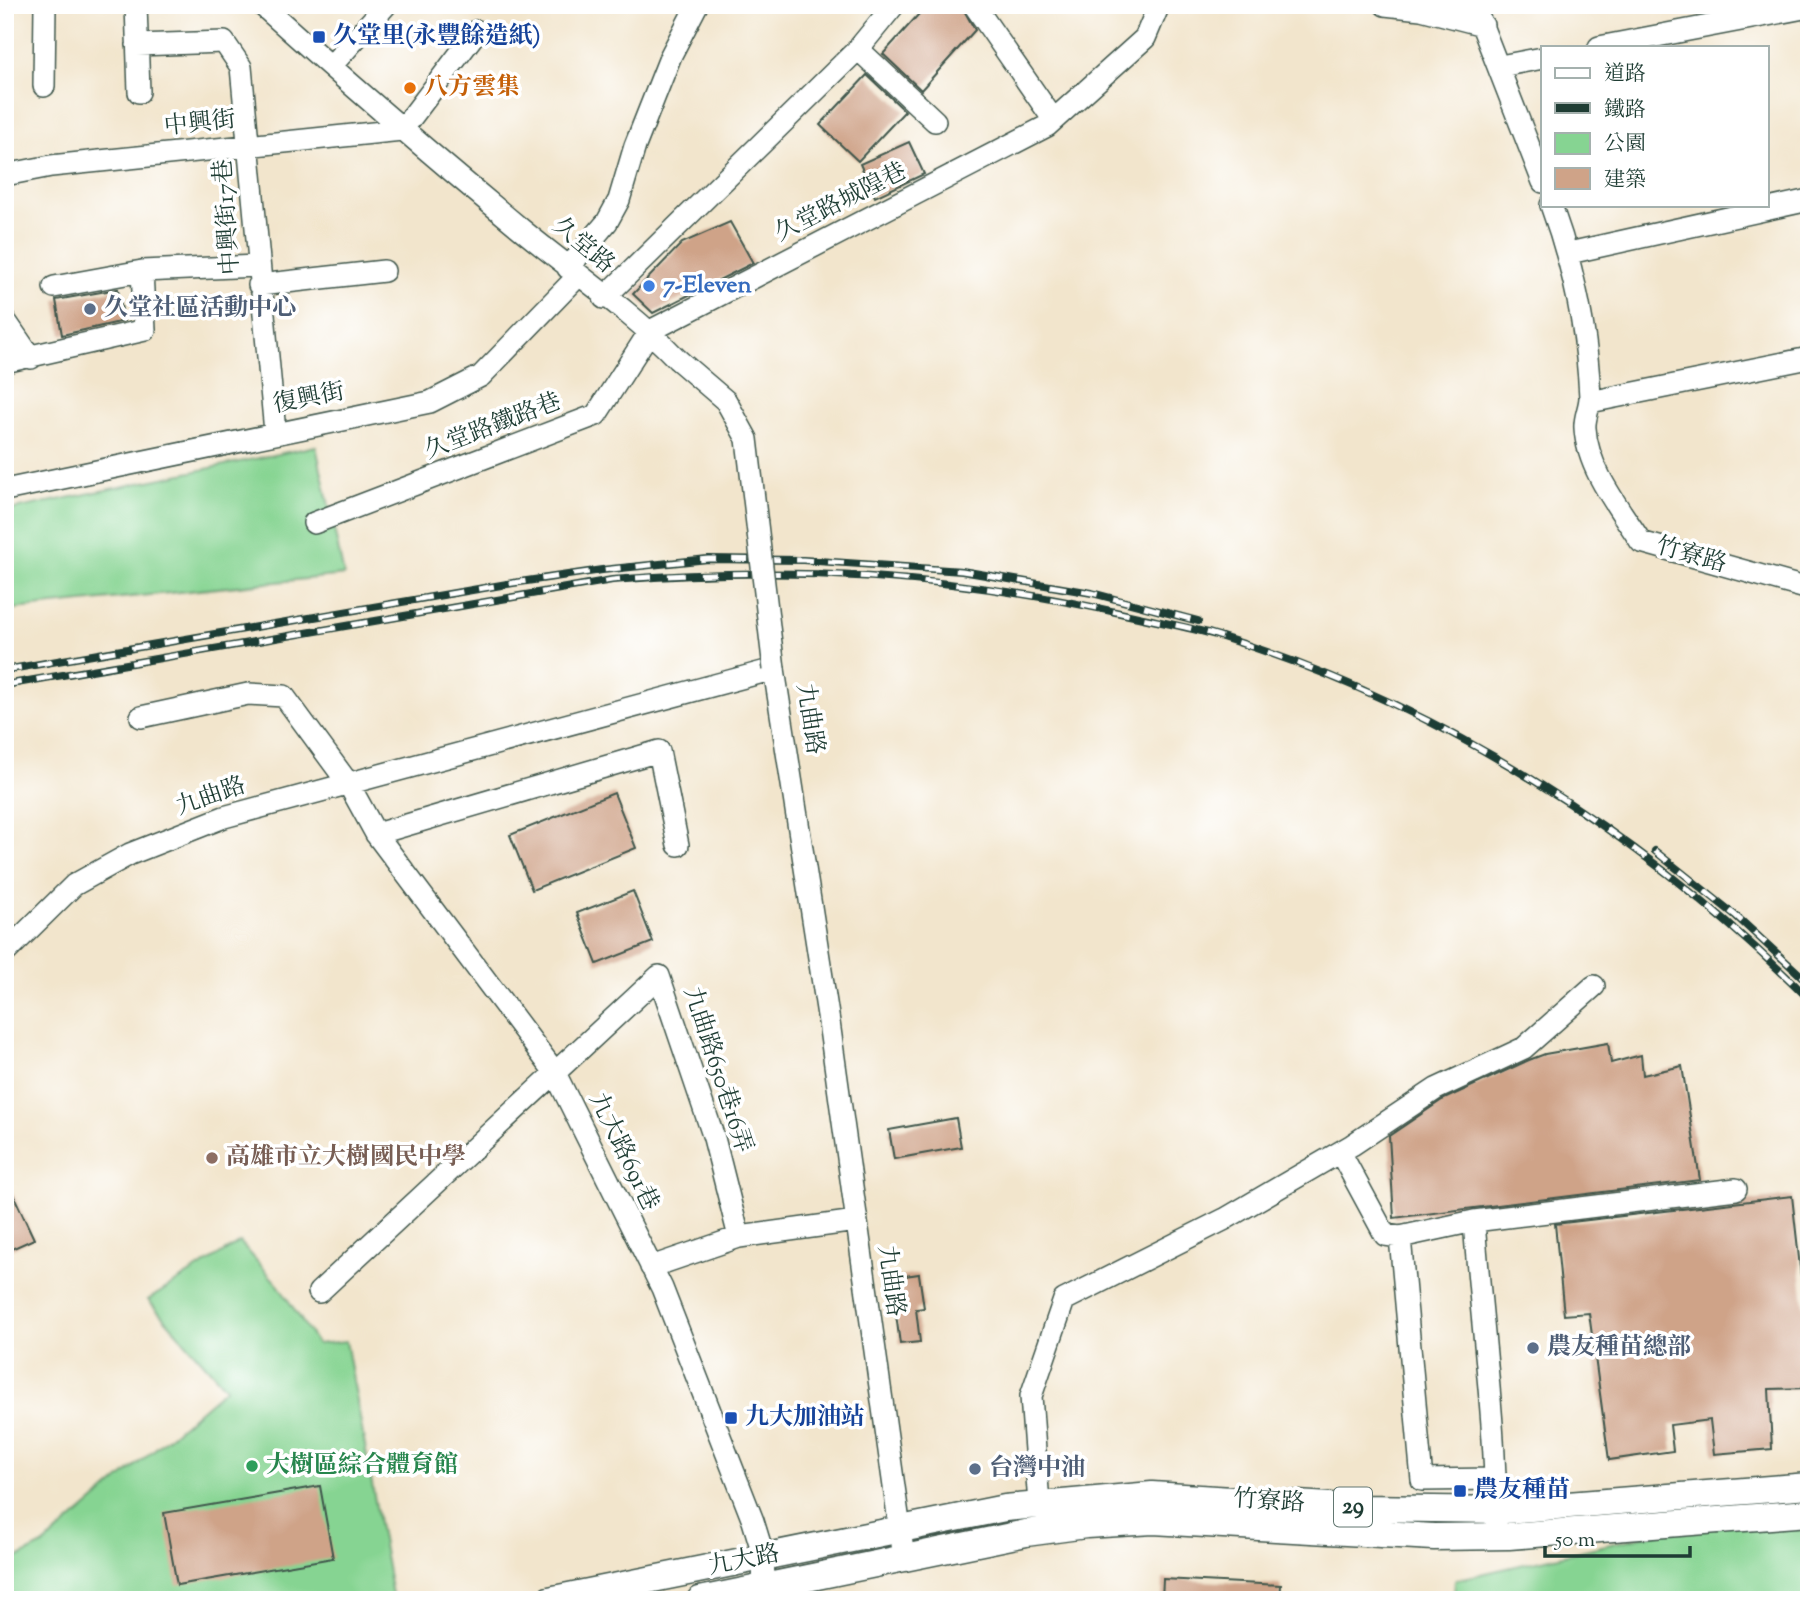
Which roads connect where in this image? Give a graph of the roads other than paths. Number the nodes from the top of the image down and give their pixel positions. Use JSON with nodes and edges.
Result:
{"nodes":[{"id":1,"x":46,"y":5,"type":"edge"},
{"id":2,"x":136,"y":5,"type":"edge"},
{"id":3,"x":386,"y":5,"type":"edge"},
{"id":4,"x":697,"y":5,"type":"edge"},
{"id":5,"x":894,"y":5,"type":"edge"},
{"id":6,"x":974,"y":5,"type":"edge"},
{"id":7,"x":1159,"y":5,"type":"edge"},
{"id":8,"x":1385,"y":5,"type":"edge"},
{"id":9,"x":1474,"y":5,"type":"edge"},
{"id":10,"x":265,"y":6,"type":"edge"},
{"id":11,"x":1809,"y":7,"type":"edge"},
{"id":12,"x":1483,"y":25,"type":"junction"},
{"id":13,"x":477,"y":31,"type":"dead end"},
{"id":14,"x":137,"y":45,"type":"junction"},
{"id":15,"x":1604,"y":46,"type":"edge"},
{"id":16,"x":858,"y":49,"type":"junction"},
{"id":17,"x":1541,"y":58,"type":"edge"},
{"id":18,"x":331,"y":66,"type":"junction"},
{"id":19,"x":1500,"y":66,"type":"junction"},
{"id":20,"x":44,"y":86,"type":"dead end"},
{"id":21,"x":139,"y":92,"type":"dead end"},
{"id":22,"x":1053,"y":118,"type":"junction"},
{"id":23,"x":935,"y":121,"type":"dead end"},
{"id":24,"x":402,"y":130,"type":"junction"},
{"id":25,"x":249,"y":145,"type":"junction"},
{"id":26,"x":5,"y":176,"type":"edge"},
{"id":27,"x":1541,"y":177,"type":"edge"},
{"id":28,"x":1809,"y":200,"type":"edge"},
{"id":29,"x":1551,"y":206,"type":"edge"},
{"id":30,"x":1569,"y":253,"type":"junction"},
{"id":31,"x":142,"y":271,"type":"junction"},
{"id":32,"x":384,"y":271,"type":"dead end"},
{"id":33,"x":573,"y":271,"type":"junction"},
{"id":34,"x":258,"y":276,"type":"junction"},
{"id":35,"x":54,"y":287,"type":"dead end"},
{"id":36,"x":604,"y":298,"type":"junction"},
{"id":37,"x":5,"y":320,"type":"edge"},
{"id":38,"x":650,"y":331,"type":"junction"},
{"id":39,"x":31,"y":358,"type":"junction"},
{"id":40,"x":1809,"y":358,"type":"edge"},
{"id":41,"x":5,"y":362,"type":"edge"},
{"id":42,"x":1590,"y":402,"type":"junction"},
{"id":43,"x":275,"y":432,"type":"junction"},
{"id":44,"x":5,"y":490,"type":"edge"},
{"id":45,"x":314,"y":523,"type":"dead end"},
{"id":46,"x":1809,"y":589,"type":"edge"},
{"id":47,"x":774,"y":669,"type":"junction"},
{"id":48,"x":141,"y":718,"type":"dead end"},
{"id":49,"x":348,"y":783,"type":"junction"},
{"id":50,"x":376,"y":834,"type":"junction"},
{"id":51,"x":677,"y":845,"type":"dead end"},
{"id":52,"x":5,"y":953,"type":"edge"},
{"id":53,"x":1594,"y":986,"type":"dead end"},
{"id":54,"x":554,"y":1071,"type":"junction"},
{"id":55,"x":1340,"y":1153,"type":"junction"},
{"id":56,"x":1736,"y":1189,"type":"dead end"},
{"id":57,"x":856,"y":1221,"type":"junction"},
{"id":58,"x":1474,"y":1221,"type":"junction"},
{"id":59,"x":739,"y":1237,"type":"junction"},
{"id":60,"x":1400,"y":1237,"type":"junction"},
{"id":61,"x":651,"y":1267,"type":"junction"},
{"id":62,"x":320,"y":1292,"type":"dead end"},
{"id":63,"x":1494,"y":1479,"type":"junction"},
{"id":64,"x":1809,"y":1486,"type":"edge"},
{"id":65,"x":1184,"y":1496,"type":"junction"},
{"id":66,"x":1039,"y":1504,"type":"junction"},
{"id":67,"x":1496,"y":1510,"type":"junction"},
{"id":68,"x":1809,"y":1513,"type":"edge"},
{"id":69,"x":1178,"y":1522,"type":"junction"},
{"id":70,"x":898,"y":1529,"type":"junction"},
{"id":71,"x":1497,"y":1536,"type":"junction"},
{"id":72,"x":764,"y":1557,"type":"junction"},
{"id":73,"x":904,"y":1559,"type":"junction"},
{"id":74,"x":765,"y":1594,"type":"edge"},
{"id":75,"x":549,"y":1600,"type":"edge"},
{"id":76,"x":700,"y":1600,"type":"edge"}],
"edges":[{"from":1,"to":20,"type":"street"},
{"from":2,"to":14,"type":"street"},
{"from":3,"to":18,"type":"street"},
{"from":4,"to":33,"type":"street","name":"復興街"},
{"from":5,"to":16,"type":"street"},
{"from":6,"to":22,"type":"street"},
{"from":7,"to":22,"type":"street","name":"久堂路城隍巷"},
{"from":8,"to":12,"type":"street"},
{"from":9,"to":12,"type":"street"},
{"from":10,"to":18,"type":"street","name":"久堂路"},
{"from":11,"to":15,"type":"street"},
{"from":12,"to":19,"type":"street"},
{"from":13,"to":24,"type":"street"},
{"from":14,"to":21,"type":"street"},
{"from":14,"to":25,"type":"street","name":"中興街17巷"},
{"from":16,"to":23,"type":"street"},
{"from":16,"to":36,"type":"street"},
{"from":17,"to":19,"type":"street"},
{"from":18,"to":24,"type":"street","name":"久堂路"},
{"from":19,"to":27,"type":"street"},
{"from":22,"to":38,"type":"street","name":"久堂路城隍巷"},
{"from":24,"to":25,"type":"street","name":"中興街"},
{"from":24,"to":33,"type":"street","name":"久堂路"},
{"from":25,"to":26,"type":"street","name":"中興街"},
{"from":25,"to":34,"type":"street","name":"中興街17巷"},
{"from":28,"to":30,"type":"street"},
{"from":29,"to":30,"type":"street","name":"竹寮路"},
{"from":30,"to":42,"type":"street","name":"竹寮路"},
{"from":31,"to":34,"type":"street"},
{"from":31,"to":35,"type":"street"},
{"from":31,"to":39,"type":"street"},
{"from":32,"to":34,"type":"street","name":"中興街17巷"},
{"from":33,"to":36,"type":"street","name":"久堂路"},
{"from":33,"to":43,"type":"street","name":"復興街"},
{"from":34,"to":43,"type":"street","name":"中興街17巷"},
{"from":36,"to":38,"type":"street","name":"久堂路"},
{"from":37,"to":39,"type":"street"},
{"from":38,"to":45,"type":"street","name":"久堂路鐵路巷"},
{"from":38,"to":47,"type":"street","name":"久堂路","bridge":true},
{"from":39,"to":41,"type":"street"},
{"from":40,"to":42,"type":"street"},
{"from":42,"to":46,"type":"street","name":"竹寮路"},
{"from":43,"to":44,"type":"street","name":"復興街"},
{"from":47,"to":49,"type":"street","name":"九曲路"},
{"from":47,"to":57,"type":"street","name":"九曲路"},
{"from":48,"to":49,"type":"street","name":"九大路691巷"},
{"from":49,"to":50,"type":"street","name":"九大路691巷"},
{"from":49,"to":52,"type":"street","name":"九曲路"},
{"from":50,"to":51,"type":"street"},
{"from":50,"to":54,"type":"street","name":"九大路691巷"},
{"from":53,"to":55,"type":"street"},
{"from":54,"to":59,"type":"street","name":"九曲路650巷16弄"},
{"from":54,"to":61,"type":"street","name":"九大路691巷"},
{"from":54,"to":62,"type":"street"},
{"from":55,"to":60,"type":"street"},
{"from":55,"to":66,"type":"street"},
{"from":56,"to":58,"type":"street"},
{"from":57,"to":59,"type":"street"},
{"from":57,"to":70,"type":"street","name":"九曲路"},
{"from":58,"to":60,"type":"street"},
{"from":58,"to":63,"type":"street"},
{"from":59,"to":61,"type":"street"},
{"from":60,"to":63,"type":"street"},
{"from":61,"to":72,"type":"street","name":"九大路691巷"},
{"from":63,"to":67,"type":"street"},
{"from":64,"to":67,"type":"main road","name":"竹寮路","number":"29"},
{"from":65,"to":66,"type":"main road","name":"竹寮路","number":"29"},
{"from":65,"to":67,"type":"main road","name":"竹寮路","number":"29"},
{"from":65,"to":69,"type":"main road"},
{"from":66,"to":70,"type":"main road","name":"竹寮路","number":"29"},
{"from":67,"to":71,"type":"street"},
{"from":68,"to":71,"type":"main road","name":"竹寮路","number":"29"},
{"from":69,"to":71,"type":"main road","name":"竹寮路","number":"29"},
{"from":69,"to":73,"type":"main road","name":"竹寮路","number":"29"},
{"from":70,"to":72,"type":"main road","name":"九大路","number":"29"},
{"from":70,"to":73,"type":"street","name":"九曲路"},
{"from":72,"to":74,"type":"street","name":"九大路691巷"},
{"from":72,"to":75,"type":"main road","name":"九大路","number":"29"},
{"from":73,"to":74,"type":"main road","name":"九大路","number":"29"},
{"from":74,"to":76,"type":"main road","name":"九大路","number":"29"}]}
